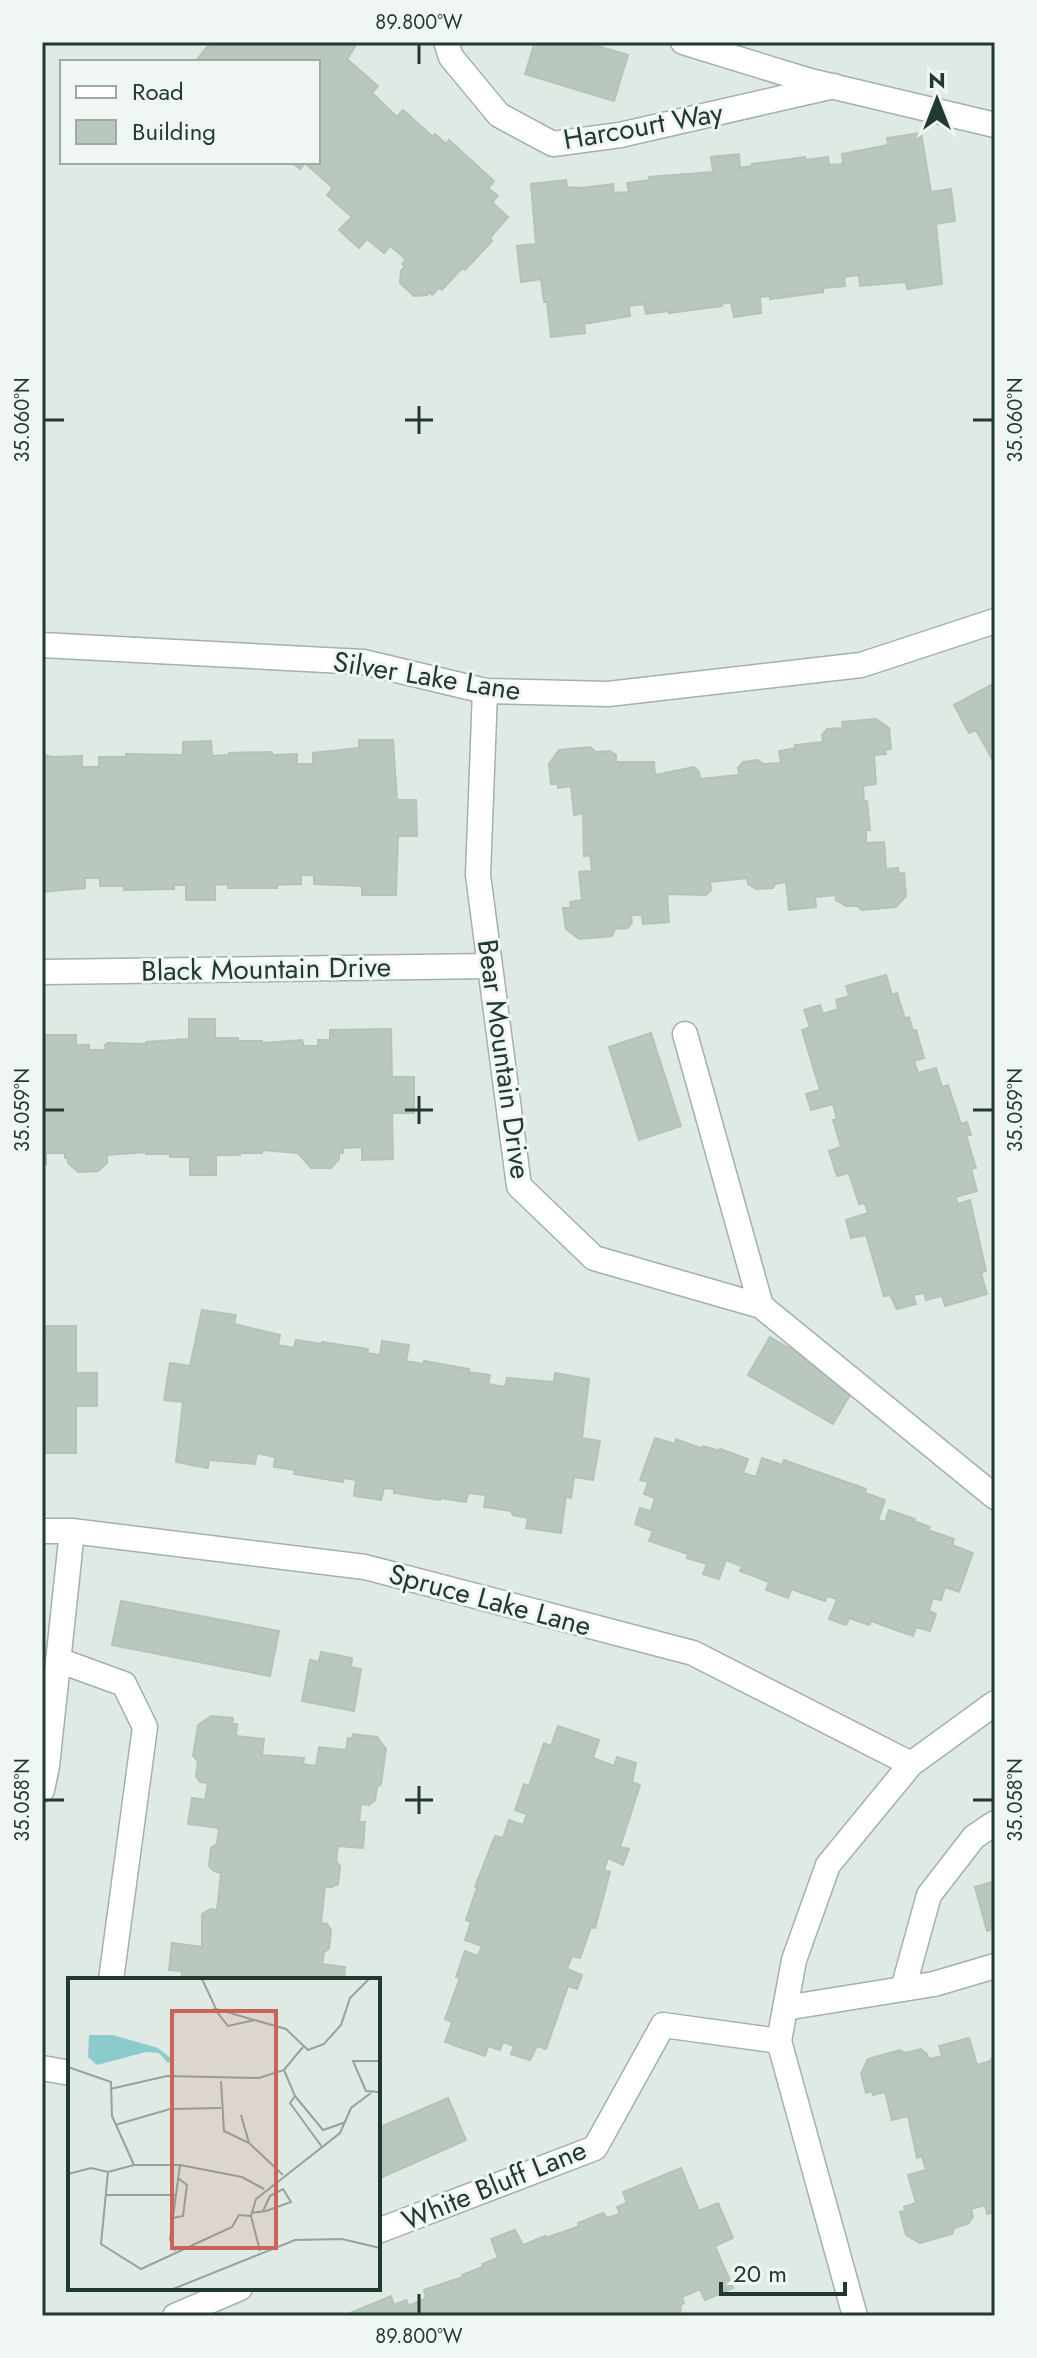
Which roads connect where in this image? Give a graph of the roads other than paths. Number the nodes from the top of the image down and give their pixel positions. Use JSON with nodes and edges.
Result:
{"nodes":[{"id":1,"x":446,"y":42,"type":"edge"},
{"id":2,"x":683,"y":42,"type":"edge"},
{"id":3,"x":834,"y":86,"type":"junction"},
{"id":4,"x":995,"y":125,"type":"edge"},
{"id":5,"x":995,"y":621,"type":"edge"},
{"id":6,"x":42,"y":645,"type":"edge"},
{"id":7,"x":485,"y":691,"type":"junction"},
{"id":8,"x":489,"y":966,"type":"junction"},
{"id":9,"x":42,"y":972,"type":"edge"},
{"id":10,"x":685,"y":1034,"type":"dead end"},
{"id":11,"x":761,"y":1306,"type":"junction"},
{"id":12,"x":995,"y":1497,"type":"edge"},
{"id":13,"x":42,"y":1531,"type":"edge"},
{"id":14,"x":72,"y":1531,"type":"junction"},
{"id":15,"x":58,"y":1660,"type":"junction"},
{"id":16,"x":995,"y":1703,"type":"edge"},
{"id":17,"x":911,"y":1764,"type":"junction"},
{"id":18,"x":42,"y":1790,"type":"edge"},
{"id":19,"x":995,"y":1823,"type":"edge"},
{"id":20,"x":995,"y":1966,"type":"edge"},
{"id":21,"x":111,"y":1978,"type":"edge"},
{"id":22,"x":903,"y":1989,"type":"junction"},
{"id":23,"x":785,"y":2008,"type":"junction"},
{"id":24,"x":779,"y":2041,"type":"junction"},
{"id":25,"x":42,"y":2068,"type":"edge"},
{"id":26,"x":68,"y":2073,"type":"edge"},
{"id":27,"x":380,"y":2230,"type":"edge"},
{"id":28,"x":235,"y":2290,"type":"edge"},
{"id":29,"x":175,"y":2316,"type":"edge"},
{"id":30,"x":855,"y":2316,"type":"edge"}],
"edges":[{"from":1,"to":3,"type":"street","name":"Harcourt Way"},
{"from":2,"to":3,"type":"street","name":"Harcourt Way"},
{"from":3,"to":4,"type":"street","name":"Harcourt Way"},
{"from":5,"to":7,"type":"street","name":"Silver Lake Lane"},
{"from":6,"to":7,"type":"street","name":"Silver Lake Lane"},
{"from":7,"to":8,"type":"street","name":"Bear Mountain Drive"},
{"from":8,"to":9,"type":"street","name":"Black Mountain Drive"},
{"from":8,"to":11,"type":"street","name":"Bear Mountain Drive"},
{"from":10,"to":11,"type":"street"},
{"from":11,"to":12,"type":"street","name":"Bear Mountain Drive"},
{"from":13,"to":14,"type":"street","name":"Spruce Lake Lane"},
{"from":14,"to":15,"type":"street"},
{"from":14,"to":17,"type":"street","name":"Spruce Lake Lane"},
{"from":15,"to":18,"type":"street"},
{"from":15,"to":21,"type":"street"},
{"from":16,"to":17,"type":"street"},
{"from":17,"to":23,"type":"street"},
{"from":19,"to":22,"type":"street"},
{"from":20,"to":22,"type":"street"},
{"from":22,"to":23,"type":"street"},
{"from":23,"to":24,"type":"street"},
{"from":24,"to":27,"type":"street","name":"White Bluff Lane"},
{"from":24,"to":30,"type":"street"},
{"from":25,"to":26,"type":"street"},
{"from":28,"to":29,"type":"street"}]}
